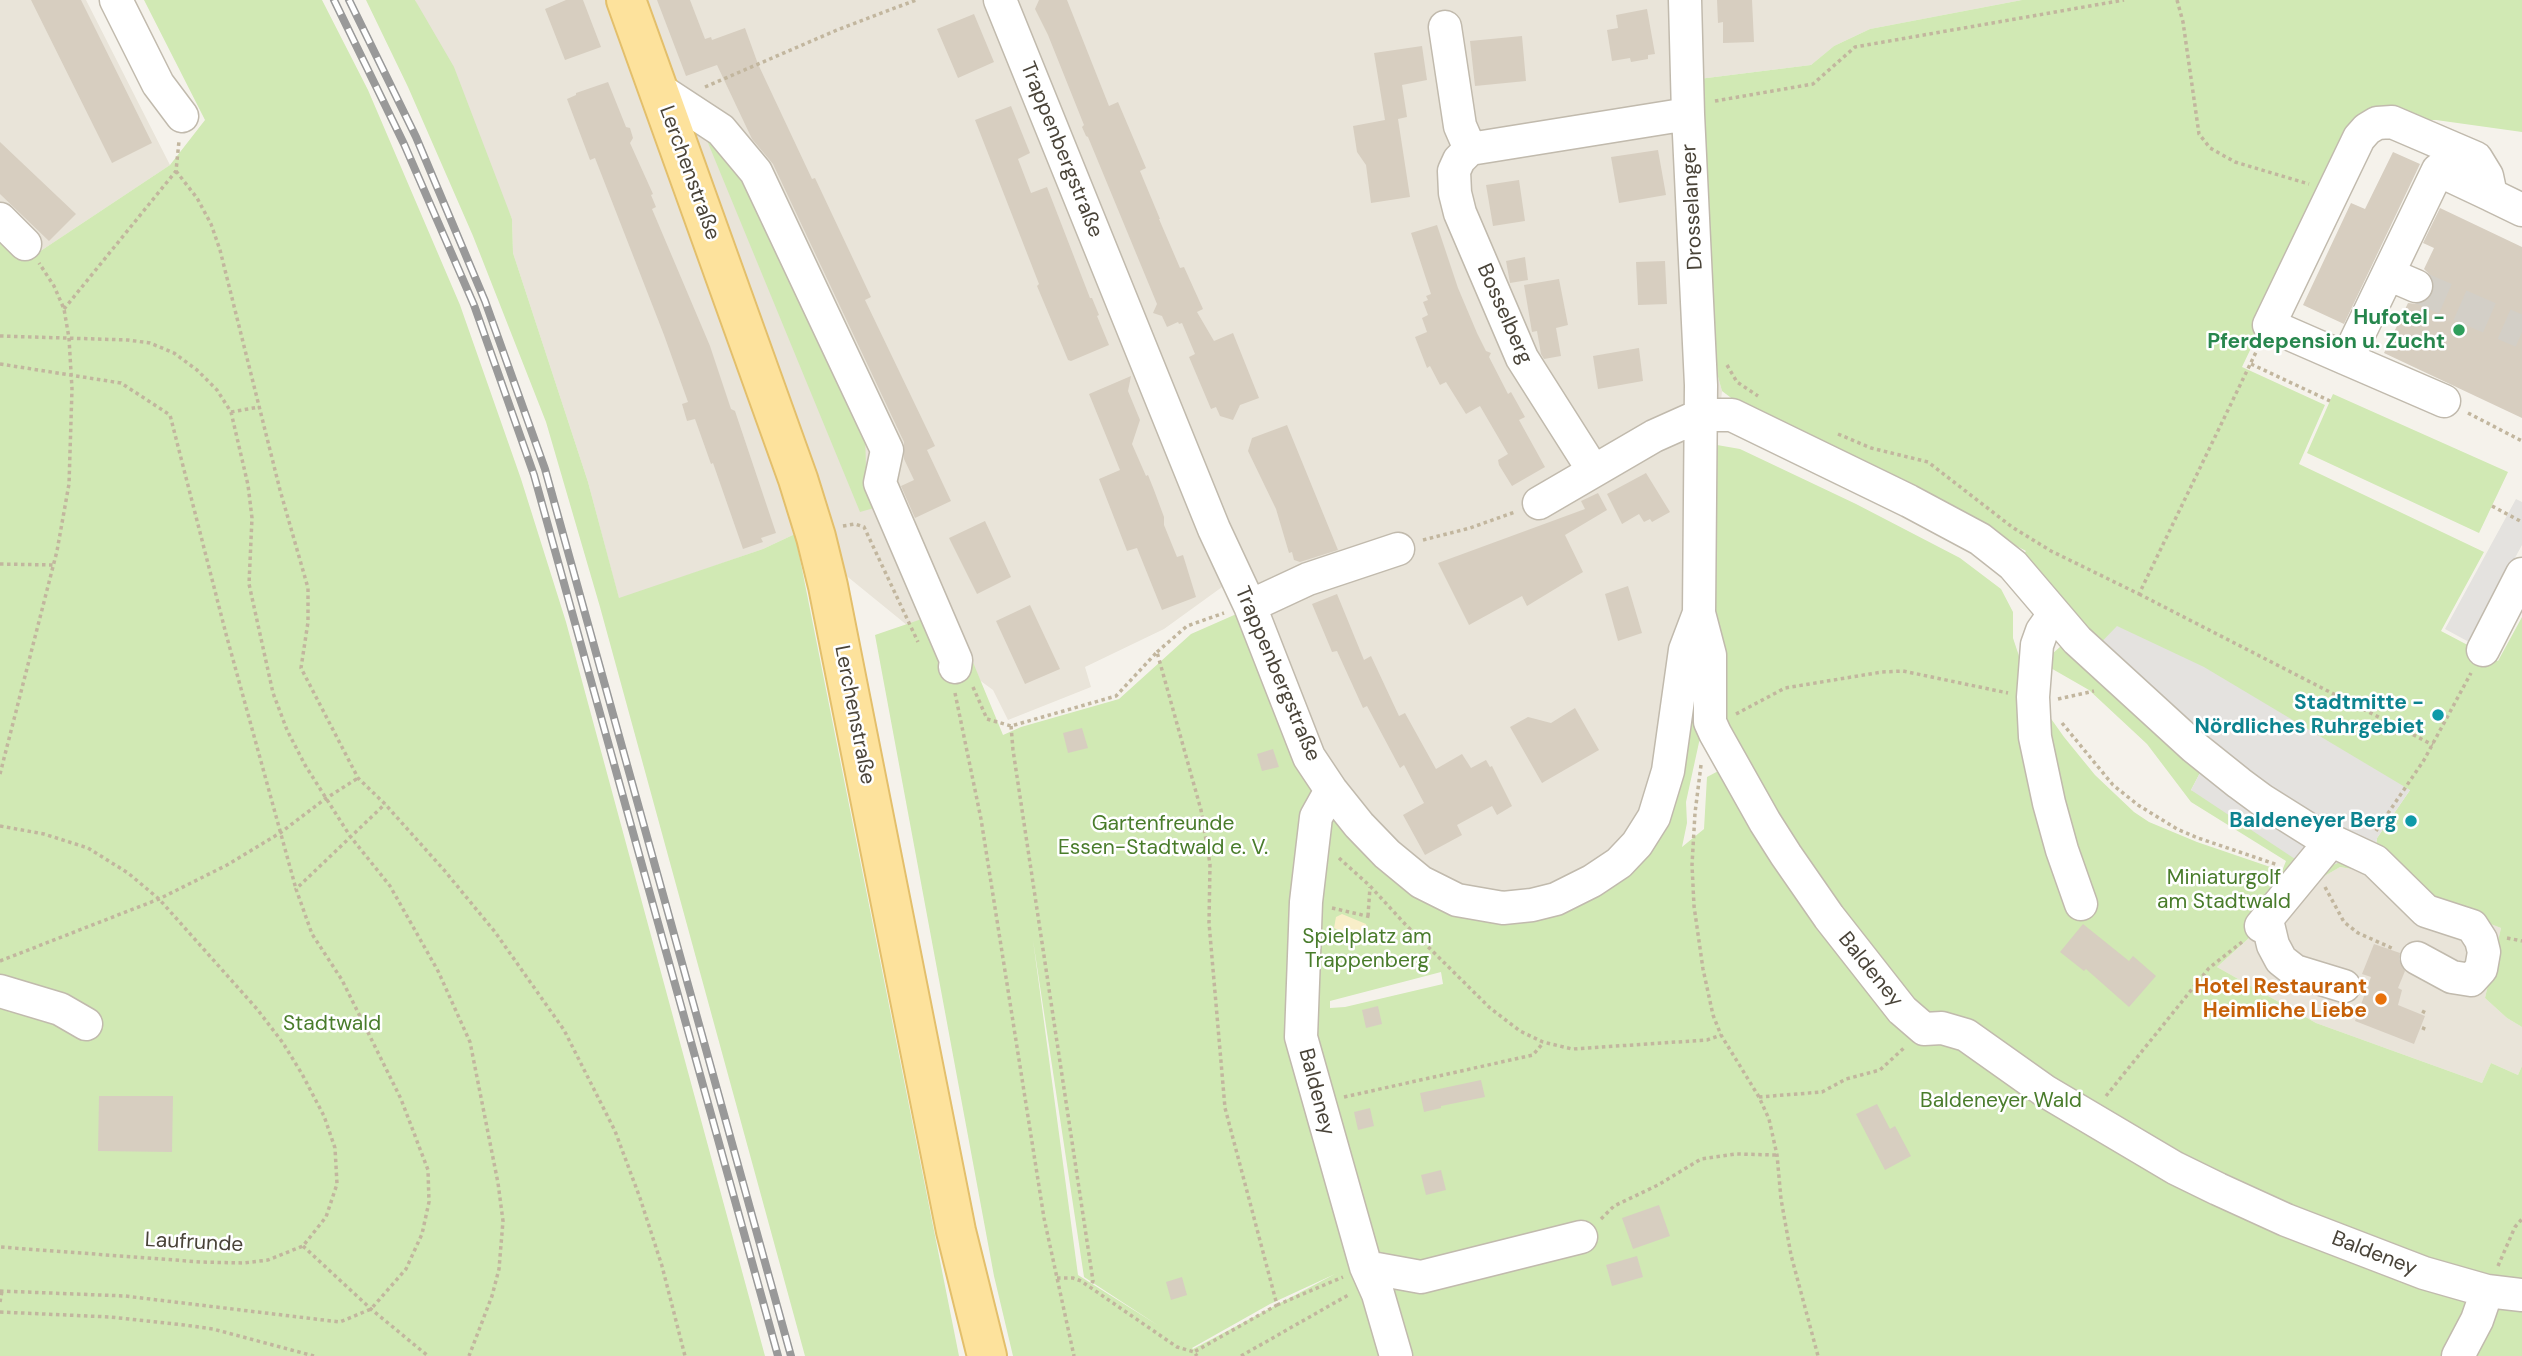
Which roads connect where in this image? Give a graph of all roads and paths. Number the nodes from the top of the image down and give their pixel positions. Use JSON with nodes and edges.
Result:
{"nodes":[{"id":1,"x":116,"y":0,"type":"edge"},
{"id":2,"x":626,"y":0,"type":"edge"},
{"id":3,"x":916,"y":0,"type":"edge"},
{"id":4,"x":1000,"y":0,"type":"edge"},
{"id":5,"x":1685,"y":0,"type":"edge"},
{"id":6,"x":2124,"y":0,"type":"edge"},
{"id":7,"x":2177,"y":0,"type":"edge"},
{"id":8,"x":1446,"y":27,"type":"dead end"},
{"id":9,"x":705,"y":87,"type":"dead end"},
{"id":10,"x":660,"y":90,"type":"junction"},
{"id":11,"x":1700,"y":110,"type":"junction"},
{"id":12,"x":182,"y":116,"type":"joint"},
{"id":13,"x":1470,"y":149,"type":"junction"},
{"id":14,"x":176,"y":171,"type":"junction"},
{"id":15,"x":2334,"y":192,"type":"junction"},
{"id":16,"x":2491,"y":195,"type":"junction"},
{"id":17,"x":2522,"y":209,"type":"edge"},
{"id":18,"x":0,"y":219,"type":"edge"},
{"id":19,"x":25,"y":244,"type":"joint"},
{"id":20,"x":64,"y":309,"type":"junction"},
{"id":21,"x":0,"y":336,"type":"edge"},
{"id":22,"x":69,"y":338,"type":"junction"},
{"id":23,"x":2347,"y":359,"type":"junction"},
{"id":24,"x":1726,"y":360,"type":"dead end"},
{"id":25,"x":0,"y":364,"type":"edge"},
{"id":26,"x":72,"y":377,"type":"junction"},
{"id":27,"x":1762,"y":398,"type":"dead end"},
{"id":28,"x":2330,"y":401,"type":"dead end"},
{"id":29,"x":2444,"y":401,"type":"joint"},
{"id":30,"x":259,"y":407,"type":"junction"},
{"id":31,"x":231,"y":412,"type":"junction"},
{"id":32,"x":1701,"y":415,"type":"junction"},
{"id":33,"x":1834,"y":433,"type":"dead end"},
{"id":34,"x":2522,"y":441,"type":"edge"},
{"id":35,"x":1593,"y":470,"type":"junction"},
{"id":36,"x":1539,"y":503,"type":"joint"},
{"id":37,"x":2491,"y":506,"type":"dead end"},
{"id":38,"x":2522,"y":522,"type":"edge"},
{"id":39,"x":816,"y":537,"type":"junction"},
{"id":40,"x":1398,"y":549,"type":"joint"},
{"id":41,"x":0,"y":565,"type":"edge"},
{"id":42,"x":54,"y":565,"type":"junction"},
{"id":43,"x":2522,"y":575,"type":"edge"},
{"id":44,"x":2139,"y":594,"type":"junction"},
{"id":45,"x":1250,"y":606,"type":"junction"},
{"id":46,"x":1699,"y":612,"type":"junction"},
{"id":47,"x":2054,"y":614,"type":"junction"},
{"id":48,"x":2483,"y":650,"type":"joint"},
{"id":49,"x":1157,"y":652,"type":"junction"},
{"id":50,"x":955,"y":664,"type":"junction"},
{"id":51,"x":2115,"y":675,"type":"junction"},
{"id":52,"x":2039,"y":698,"type":"junction"},
{"id":53,"x":1710,"y":722,"type":"junction"},
{"id":54,"x":1011,"y":726,"type":"junction"},
{"id":55,"x":2432,"y":745,"type":"junction"},
{"id":56,"x":0,"y":774,"type":"edge"},
{"id":57,"x":358,"y":778,"type":"junction"},
{"id":58,"x":1331,"y":790,"type":"junction"},
{"id":59,"x":325,"y":799,"type":"junction"},
{"id":60,"x":385,"y":804,"type":"junction"},
{"id":61,"x":0,"y":826,"type":"edge"},
{"id":62,"x":280,"y":833,"type":"junction"},
{"id":63,"x":350,"y":835,"type":"junction"},
{"id":64,"x":2360,"y":853,"type":"junction"},
{"id":65,"x":1337,"y":857,"type":"dead end"},
{"id":66,"x":2316,"y":859,"type":"junction"},
{"id":67,"x":1370,"y":886,"type":"junction"},
{"id":68,"x":296,"y":889,"type":"junction"},
{"id":69,"x":159,"y":899,"type":"junction"},
{"id":70,"x":1307,"y":902,"type":"junction"},
{"id":71,"x":2081,"y":904,"type":"dead end"},
{"id":72,"x":2264,"y":923,"type":"junction"},
{"id":73,"x":2417,"y":958,"type":"joint"},
{"id":74,"x":0,"y":961,"type":"edge"},
{"id":75,"x":2344,"y":986,"type":"dead end"},
{"id":76,"x":0,"y":991,"type":"edge"},
{"id":77,"x":86,"y":1024,"type":"dead end"},
{"id":78,"x":1924,"y":1028,"type":"junction"},
{"id":79,"x":1721,"y":1035,"type":"junction"},
{"id":80,"x":1543,"y":1042,"type":"junction"},
{"id":81,"x":1759,"y":1097,"type":"junction"},
{"id":82,"x":1318,"y":1104,"type":"junction"},
{"id":83,"x":2089,"y":1116,"type":"junction"},
{"id":84,"x":1777,"y":1155,"type":"junction"},
{"id":85,"x":2522,"y":1219,"type":"edge"},
{"id":86,"x":1581,"y":1237,"type":"joint"},
{"id":87,"x":303,"y":1246,"type":"junction"},
{"id":88,"x":0,"y":1247,"type":"edge"},
{"id":89,"x":1367,"y":1270,"type":"junction"},
{"id":90,"x":1057,"y":1278,"type":"junction"},
{"id":91,"x":1090,"y":1286,"type":"junction"},
{"id":92,"x":1,"y":1291,"type":"edge"},
{"id":93,"x":2487,"y":1291,"type":"junction"},
{"id":94,"x":2522,"y":1295,"type":"edge"},
{"id":95,"x":0,"y":1302,"type":"edge"},
{"id":96,"x":1277,"y":1305,"type":"junction"},
{"id":97,"x":371,"y":1309,"type":"junction"},
{"id":98,"x":0,"y":1312,"type":"edge"},
{"id":99,"x":1195,"y":1354,"type":"edge"},
{"id":100,"x":314,"y":1356,"type":"edge"},
{"id":101,"x":428,"y":1356,"type":"edge"},
{"id":102,"x":469,"y":1356,"type":"edge"},
{"id":103,"x":685,"y":1356,"type":"edge"},
{"id":104,"x":987,"y":1356,"type":"edge"},
{"id":105,"x":1074,"y":1356,"type":"edge"},
{"id":106,"x":1241,"y":1356,"type":"edge"},
{"id":107,"x":1396,"y":1356,"type":"edge"},
{"id":108,"x":1818,"y":1356,"type":"edge"},
{"id":109,"x":2458,"y":1356,"type":"edge"}],
"edges":[{"from":1,"to":12,"type":"street"},
{"from":2,"to":10,"type":"main road","name":"Lerchenstraße"},
{"from":3,"to":9,"type":"path"},
{"from":4,"to":45,"type":"street","name":"Trappenbergstraße"},
{"from":5,"to":11,"type":"street","name":"Drosselanger"},
{"from":6,"to":11,"type":"path"},
{"from":7,"to":15,"type":"path"},
{"from":8,"to":13,"type":"street"},
{"from":10,"to":39,"type":"main road","name":"Lerchenstraße"},
{"from":10,"to":50,"type":"street","name":"Lerchenstraße"},
{"from":11,"to":13,"type":"street"},
{"from":11,"to":32,"type":"street","name":"Drosselanger"},
{"from":12,"to":14,"type":"path"},
{"from":13,"to":35,"type":"street","name":"Bosselberg"},
{"from":14,"to":20,"type":"path"},
{"from":14,"to":30,"type":"path"},
{"from":15,"to":16,"type":"street"},
{"from":15,"to":23,"type":"street"},
{"from":16,"to":17,"type":"street"},
{"from":16,"to":23,"type":"street"},
{"from":18,"to":19,"type":"street"},
{"from":19,"to":20,"type":"path"},
{"from":20,"to":22,"type":"path"},
{"from":21,"to":22,"type":"path"},
{"from":22,"to":26,"type":"path"},
{"from":22,"to":31,"type":"path"},
{"from":23,"to":29,"type":"street"},
{"from":24,"to":27,"type":"path"},
{"from":25,"to":26,"type":"path"},
{"from":26,"to":42,"type":"path"},
{"from":26,"to":62,"type":"path"},
{"from":28,"to":44,"type":"path"},
{"from":29,"to":34,"type":"path"},
{"from":30,"to":31,"type":"path"},
{"from":30,"to":57,"type":"path"},
{"from":31,"to":59,"type":"path"},
{"from":32,"to":35,"type":"street"},
{"from":32,"to":46,"type":"street","name":"Trappenbergstraße"},
{"from":32,"to":47,"type":"street"},
{"from":33,"to":44,"type":"path"},
{"from":35,"to":36,"type":"street"},
{"from":36,"to":40,"type":"path"},
{"from":37,"to":38,"type":"path"},
{"from":39,"to":50,"type":"path"},
{"from":39,"to":104,"type":"main road","name":"Lerchenstraße"},
{"from":40,"to":45,"type":"street"},
{"from":41,"to":42,"type":"path"},
{"from":42,"to":56,"type":"path"},
{"from":43,"to":48,"type":"street"},
{"from":44,"to":55,"type":"path"},
{"from":45,"to":49,"type":"path"},
{"from":45,"to":58,"type":"street","name":"Trappenbergstraße"},
{"from":46,"to":53,"type":"street","name":"Baldeney"},
{"from":46,"to":58,"type":"street","name":"Trappenbergstraße"},
{"from":47,"to":51,"type":"street"},
{"from":47,"to":52,"type":"street"},
{"from":48,"to":55,"type":"path"},
{"from":49,"to":54,"type":"path"},
{"from":49,"to":96,"type":"path"},
{"from":50,"to":54,"type":"path"},
{"from":50,"to":90,"type":"path"},
{"from":51,"to":52,"type":"path"},
{"from":51,"to":66,"type":"street"},
{"from":52,"to":53,"type":"path"},
{"from":52,"to":66,"type":"path"},
{"from":52,"to":71,"type":"street"},
{"from":53,"to":78,"type":"street","name":"Baldeney"},
{"from":53,"to":79,"type":"path"},
{"from":54,"to":91,"type":"path"},
{"from":55,"to":64,"type":"path"},
{"from":57,"to":59,"type":"path"},
{"from":57,"to":60,"type":"path"},
{"from":58,"to":70,"type":"street","name":"Baldeney"},
{"from":59,"to":62,"type":"path"},
{"from":59,"to":63,"type":"path"},
{"from":60,"to":63,"type":"path"},
{"from":60,"to":103,"type":"path"},
{"from":61,"to":69,"type":"path","name":"Laufrunde"},
{"from":62,"to":68,"type":"path"},
{"from":62,"to":69,"type":"path"},
{"from":63,"to":68,"type":"path"},
{"from":63,"to":102,"type":"path"},
{"from":64,"to":66,"type":"street"},
{"from":64,"to":73,"type":"street"},
{"from":65,"to":67,"type":"path"},
{"from":66,"to":72,"type":"street"},
{"from":66,"to":73,"type":"path"},
{"from":67,"to":70,"type":"path"},
{"from":67,"to":80,"type":"path"},
{"from":68,"to":97,"type":"path"},
{"from":69,"to":74,"type":"path"},
{"from":69,"to":87,"type":"path","name":"Laufrunde"},
{"from":70,"to":82,"type":"street","name":"Baldeney"},
{"from":72,"to":75,"type":"street"},
{"from":72,"to":83,"type":"path"},
{"from":76,"to":77,"type":"street"},
{"from":78,"to":81,"type":"path"},
{"from":78,"to":83,"type":"street","name":"Baldeney"},
{"from":79,"to":80,"type":"path"},
{"from":79,"to":81,"type":"path"},
{"from":80,"to":82,"type":"path"},
{"from":81,"to":84,"type":"path"},
{"from":82,"to":89,"type":"street","name":"Baldeney"},
{"from":83,"to":93,"type":"street","name":"Baldeney"},
{"from":84,"to":86,"type":"path"},
{"from":84,"to":108,"type":"path"},
{"from":85,"to":93,"type":"path"},
{"from":86,"to":89,"type":"street"},
{"from":87,"to":88,"type":"path","name":"Laufrunde"},
{"from":87,"to":97,"type":"path"},
{"from":89,"to":96,"type":"path"},
{"from":89,"to":106,"type":"path"},
{"from":89,"to":107,"type":"street","name":"Baldeney"},
{"from":90,"to":91,"type":"path"},
{"from":90,"to":105,"type":"path"},
{"from":91,"to":99,"type":"path"},
{"from":92,"to":95,"type":"path"},
{"from":92,"to":97,"type":"path"},
{"from":93,"to":94,"type":"street","name":"Baldeney"},
{"from":93,"to":109,"type":"street"},
{"from":96,"to":99,"type":"path"},
{"from":97,"to":101,"type":"path"},
{"from":98,"to":100,"type":"path"}]}
